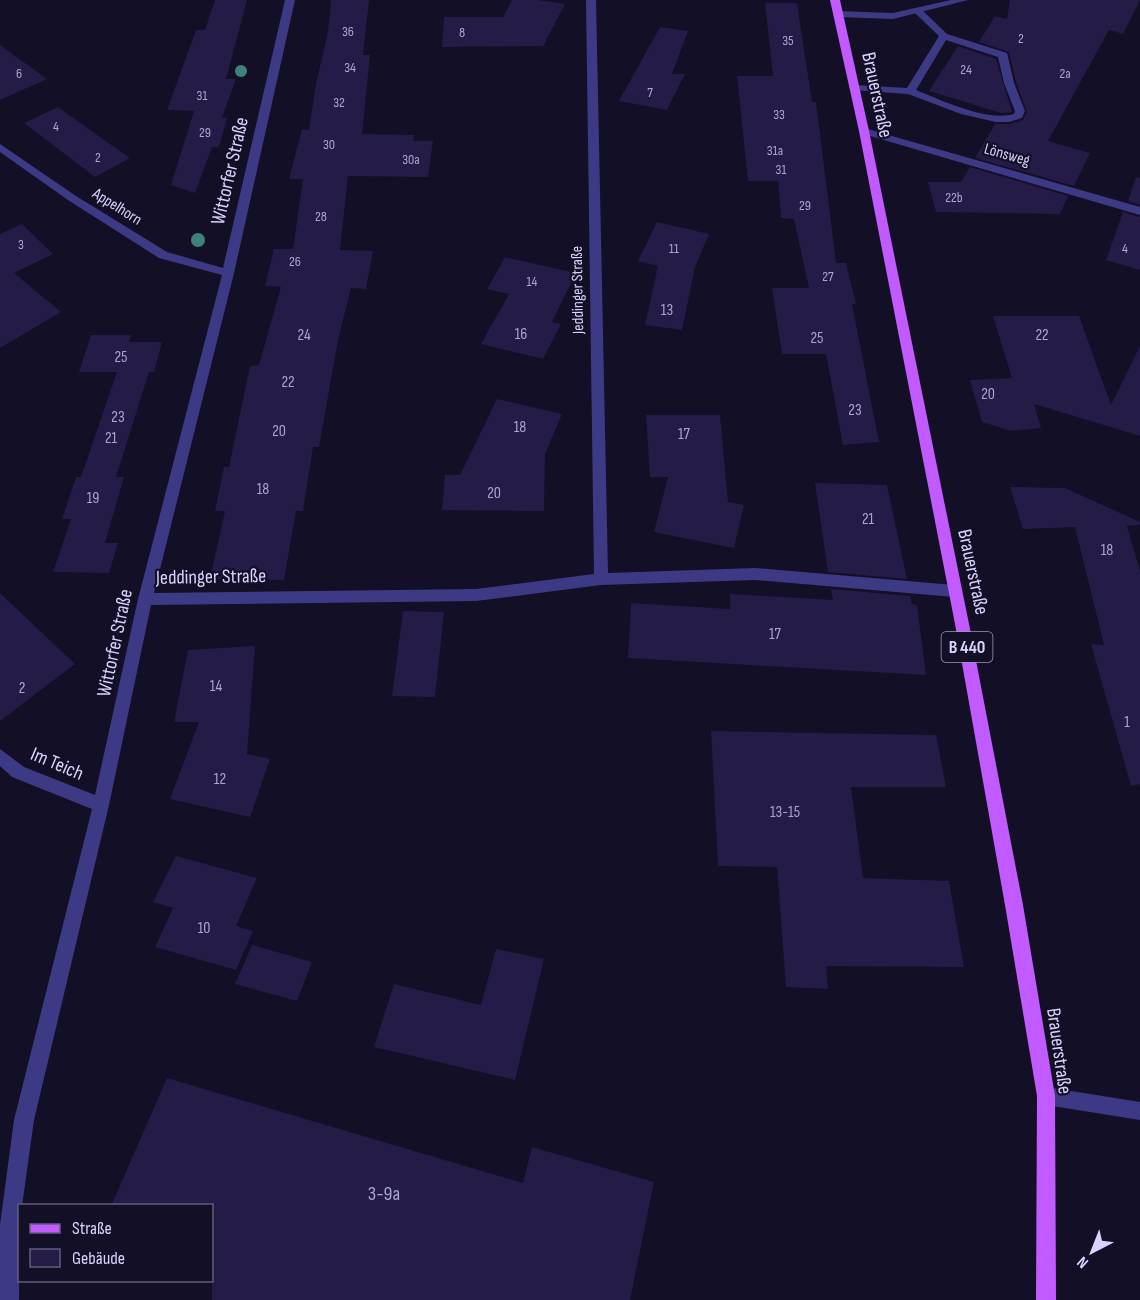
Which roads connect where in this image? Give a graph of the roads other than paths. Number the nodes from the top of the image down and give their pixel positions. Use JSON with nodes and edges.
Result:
{"nodes":[{"id":1,"x":290,"y":0,"type":"edge"},
{"id":2,"x":591,"y":0,"type":"edge"},
{"id":3,"x":963,"y":0,"type":"edge"},
{"id":4,"x":836,"y":7,"type":"edge"},
{"id":5,"x":918,"y":11,"type":"junction"},
{"id":6,"x":944,"y":36,"type":"junction"},
{"id":7,"x":855,"y":88,"type":"junction"},
{"id":8,"x":910,"y":91,"type":"junction"},
{"id":9,"x":864,"y":131,"type":"junction"},
{"id":10,"x":0,"y":147,"type":"edge"},
{"id":11,"x":1140,"y":211,"type":"edge"},
{"id":12,"x":228,"y":273,"type":"junction"},
{"id":13,"x":601,"y":579,"type":"junction"},
{"id":14,"x":954,"y":591,"type":"junction"},
{"id":15,"x":145,"y":599,"type":"junction"},
{"id":16,"x":0,"y":756,"type":"edge"},
{"id":17,"x":101,"y":805,"type":"junction"},
{"id":18,"x":1046,"y":1096,"type":"junction"},
{"id":19,"x":1140,"y":1111,"type":"edge"},
{"id":20,"x":9,"y":1300,"type":"edge"},
{"id":21,"x":1046,"y":1300,"type":"edge"}],
"edges":[{"from":1,"to":12,"type":"street","name":"Wittorfer Straße"},
{"from":2,"to":13,"type":"street","name":"Jeddinger Straße"},
{"from":3,"to":5,"type":"street"},
{"from":4,"to":5,"type":"street"},
{"from":4,"to":7,"type":"main road","name":"Brauerstraße","number":"B 440"},
{"from":5,"to":6,"type":"street"},
{"from":6,"to":8,"type":"street"},
{"from":6,"to":8,"type":"street"},
{"from":7,"to":8,"type":"street"},
{"from":7,"to":9,"type":"main road","name":"Brauerstraße","number":"B 440"},
{"from":9,"to":11,"type":"street","name":"Lönsweg"},
{"from":9,"to":14,"type":"main road","name":"Brauerstraße","number":"B 440"},
{"from":10,"to":12,"type":"street","name":"Appelhorn"},
{"from":12,"to":15,"type":"street","name":"Wittorfer Straße"},
{"from":13,"to":14,"type":"street","name":"Jeddinger Straße"},
{"from":13,"to":15,"type":"street","name":"Jeddinger Straße"},
{"from":14,"to":18,"type":"main road","name":"Brauerstraße","number":"B 440"},
{"from":15,"to":17,"type":"street","name":"Wittorfer Straße"},
{"from":16,"to":17,"type":"street","name":"Im Teich"},
{"from":17,"to":20,"type":"street","name":"Wittorfer Straße"},
{"from":18,"to":19,"type":"street"},
{"from":18,"to":21,"type":"main road","name":"Brauerstraße","number":"B 440"}]}
